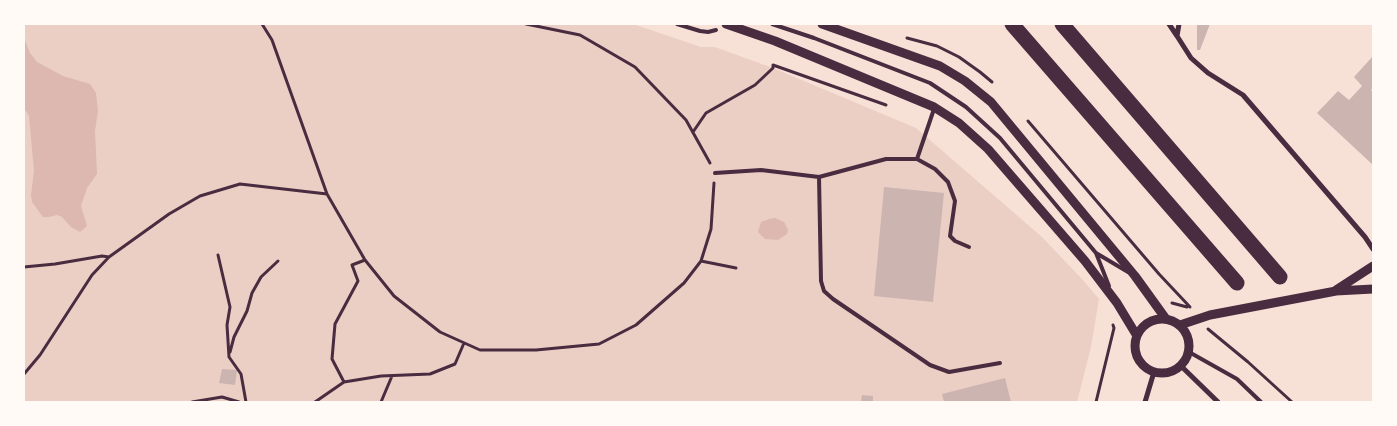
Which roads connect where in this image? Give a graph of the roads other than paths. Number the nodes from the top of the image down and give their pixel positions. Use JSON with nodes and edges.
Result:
{"nodes":[{"id":1,"x":676,"y":24,"type":"edge"},
{"id":2,"x":726,"y":24,"type":"edge"},
{"id":3,"x":772,"y":24,"type":"edge"},
{"id":4,"x":822,"y":24,"type":"edge"},
{"id":5,"x":1012,"y":24,"type":"edge"},
{"id":6,"x":1062,"y":24,"type":"edge"},
{"id":7,"x":1169,"y":24,"type":"edge"},
{"id":8,"x":1180,"y":24,"type":"edge"},
{"id":9,"x":716,"y":30,"type":"dead end"},
{"id":10,"x":1177,"y":36,"type":"junction"},
{"id":11,"x":934,"y":107,"type":"junction"},
{"id":12,"x":916,"y":159,"type":"junction"},
{"id":13,"x":715,"y":172,"type":"road end"},
{"id":14,"x":819,"y":176,"type":"junction"},
{"id":15,"x":968,"y":247,"type":"dead end"},
{"id":16,"x":1373,"y":249,"type":"edge"},
{"id":17,"x":1096,"y":253,"type":"junction"},
{"id":18,"x":1373,"y":266,"type":"edge"},
{"id":19,"x":1135,"y":276,"type":"junction"},
{"id":20,"x":1280,"y":277,"type":"dead end"},
{"id":21,"x":1237,"y":283,"type":"dead end"},
{"id":22,"x":1373,"y":289,"type":"edge"},
{"id":23,"x":1336,"y":290,"type":"junction"},
{"id":24,"x":1113,"y":298,"type":"junction"},
{"id":25,"x":1166,"y":319,"type":"junction"},
{"id":26,"x":1180,"y":325,"type":"junction"},
{"id":27,"x":1137,"y":336,"type":"junction"},
{"id":28,"x":1189,"y":352,"type":"junction"},
{"id":29,"x":1000,"y":363,"type":"dead end"},
{"id":30,"x":1181,"y":366,"type":"junction"},
{"id":31,"x":1154,"y":372,"type":"junction"},
{"id":32,"x":1145,"y":402,"type":"edge"},
{"id":33,"x":1218,"y":402,"type":"edge"},
{"id":34,"x":1261,"y":402,"type":"edge"}],
"edges":[{"from":1,"to":9,"type":"lane"},
{"from":2,"to":11,"type":"street"},
{"from":3,"to":17,"type":"lane"},
{"from":4,"to":19,"type":"street"},
{"from":5,"to":21,"type":"highway"},
{"from":6,"to":20,"type":"highway"},
{"from":7,"to":10,"type":"street"},
{"from":8,"to":10,"type":"street"},
{"from":10,"to":16,"type":"street"},
{"from":11,"to":12,"type":"lane"},
{"from":11,"to":24,"type":"street"},
{"from":12,"to":14,"type":"lane"},
{"from":12,"to":15,"type":"lane"},
{"from":13,"to":14,"type":"lane"},
{"from":14,"to":29,"type":"lane"},
{"from":17,"to":19,"type":"lane"},
{"from":17,"to":24,"type":"lane"},
{"from":18,"to":23,"type":"street"},
{"from":19,"to":25,"type":"street"},
{"from":22,"to":23,"type":"street"},
{"from":23,"to":26,"type":"street"},
{"from":24,"to":27,"type":"street"},
{"from":25,"to":26,"type":"street"},
{"from":25,"to":27,"type":"street"},
{"from":26,"to":28,"type":"street"},
{"from":27,"to":31,"type":"street"},
{"from":28,"to":30,"type":"street"},
{"from":28,"to":34,"type":"lane"},
{"from":30,"to":31,"type":"street"},
{"from":30,"to":33,"type":"street"},
{"from":31,"to":32,"type":"street"}]}
